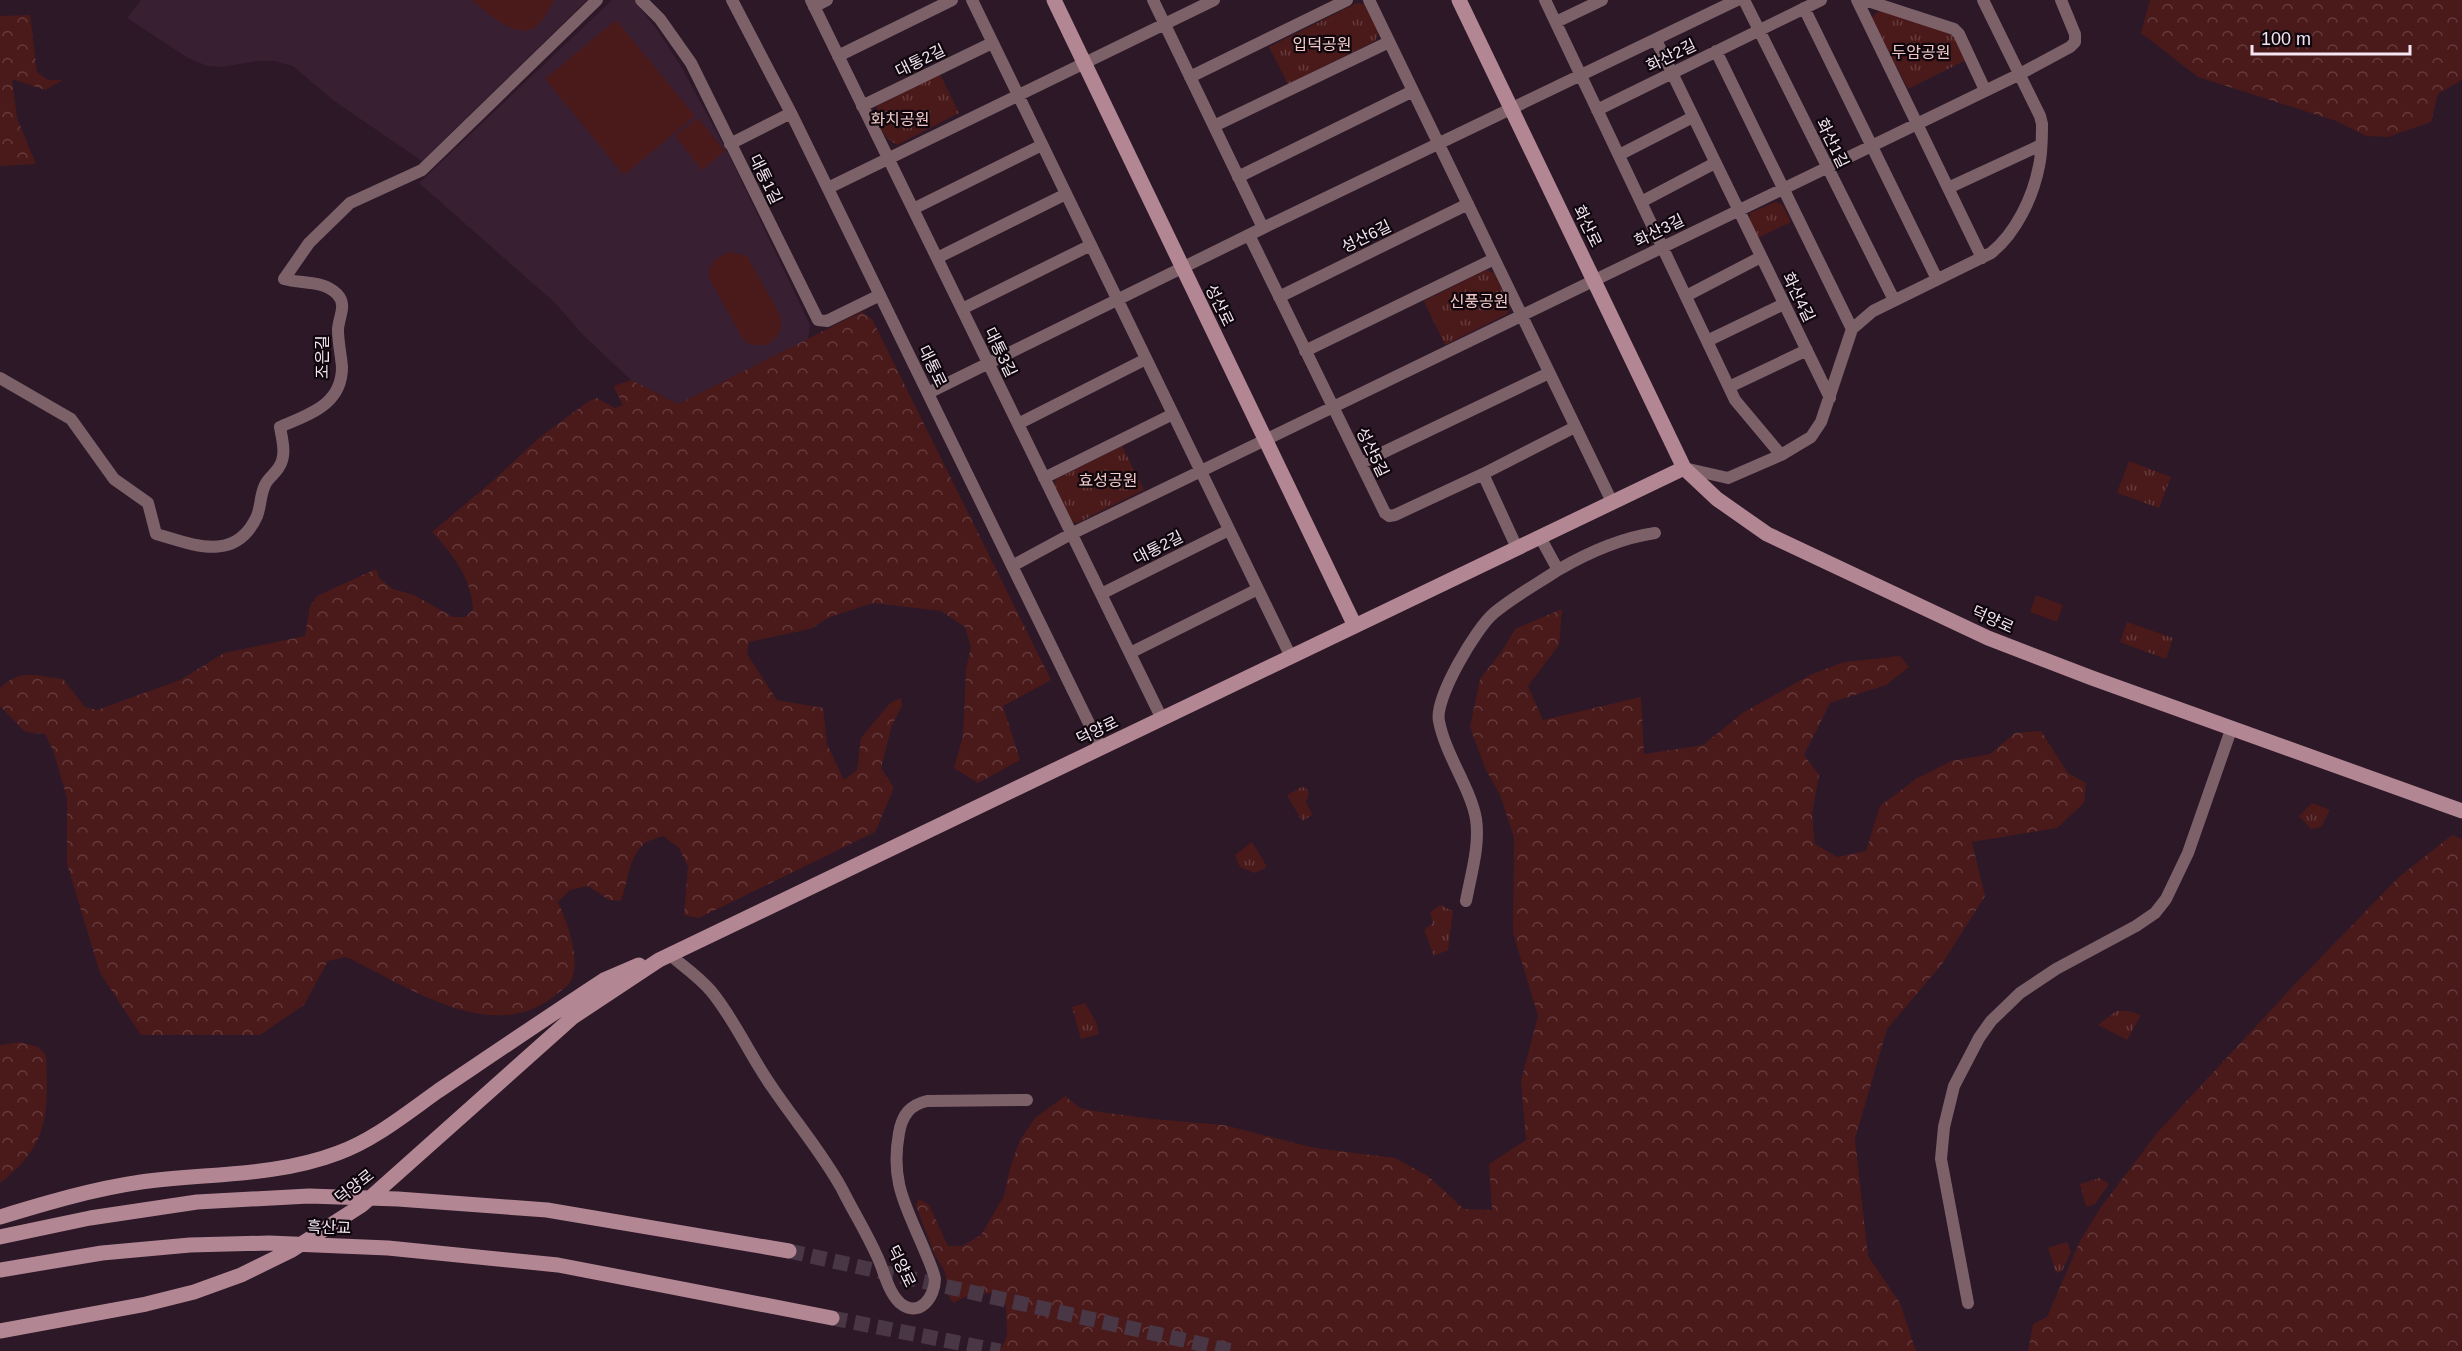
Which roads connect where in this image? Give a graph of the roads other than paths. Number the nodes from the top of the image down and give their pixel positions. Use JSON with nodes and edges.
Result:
{"nodes":[{"id":1,"x":597,"y":0,"type":"edge"},
{"id":2,"x":641,"y":0,"type":"edge"},
{"id":3,"x":732,"y":0,"type":"edge"},
{"id":4,"x":827,"y":0,"type":"edge"},
{"id":5,"x":952,"y":0,"type":"edge"},
{"id":6,"x":972,"y":0,"type":"edge"},
{"id":7,"x":1054,"y":0,"type":"edge"},
{"id":8,"x":1153,"y":0,"type":"edge"},
{"id":9,"x":1214,"y":0,"type":"edge"},
{"id":10,"x":1347,"y":0,"type":"edge"},
{"id":11,"x":1369,"y":0,"type":"edge"},
{"id":12,"x":1459,"y":0,"type":"edge"},
{"id":13,"x":1545,"y":0,"type":"edge"},
{"id":14,"x":1602,"y":0,"type":"edge"},
{"id":15,"x":1737,"y":0,"type":"edge"},
{"id":16,"x":1744,"y":0,"type":"edge"},
{"id":17,"x":1821,"y":0,"type":"edge"},
{"id":18,"x":1857,"y":0,"type":"edge"},
{"id":19,"x":1865,"y":0,"type":"edge"},
{"id":20,"x":1983,"y":0,"type":"edge"},
{"id":21,"x":2061,"y":0,"type":"edge"},
{"id":22,"x":812,"y":3,"type":"edge"},
{"id":23,"x":1804,"y":8,"type":"junction"},
{"id":24,"x":1556,"y":22,"type":"junction"},
{"id":25,"x":1164,"y":23,"type":"junction"},
{"id":26,"x":1759,"y":30,"type":"junction"},
{"id":27,"x":1656,"y":40,"type":"junction"},
{"id":28,"x":1389,"y":42,"type":"junction"},
{"id":29,"x":992,"y":43,"type":"junction"},
{"id":30,"x":1716,"y":51,"type":"junction"},
{"id":31,"x":838,"y":56,"type":"junction"},
{"id":32,"x":1084,"y":62,"type":"junction"},
{"id":33,"x":1671,"y":73,"type":"junction"},
{"id":34,"x":2018,"y":75,"type":"junction"},
{"id":35,"x":1581,"y":76,"type":"junction"},
{"id":36,"x":1190,"y":77,"type":"junction"},
{"id":37,"x":1985,"y":90,"type":"junction"},
{"id":38,"x":1413,"y":92,"type":"junction"},
{"id":39,"x":1017,"y":94,"type":"junction"},
{"id":40,"x":862,"y":106,"type":"junction"},
{"id":41,"x":1513,"y":109,"type":"junction"},
{"id":42,"x":1597,"y":110,"type":"junction"},
{"id":43,"x":791,"y":113,"type":"junction"},
{"id":44,"x":1693,"y":117,"type":"junction"},
{"id":45,"x":1917,"y":123,"type":"junction"},
{"id":46,"x":1214,"y":126,"type":"junction"},
{"id":47,"x":730,"y":144,"type":"junction"},
{"id":48,"x":1439,"y":145,"type":"junction"},
{"id":49,"x":1871,"y":145,"type":"junction"},
{"id":50,"x":1042,"y":146,"type":"junction"},
{"id":51,"x":2041,"y":146,"type":"junction"},
{"id":52,"x":1619,"y":155,"type":"junction"},
{"id":53,"x":887,"y":157,"type":"junction"},
{"id":54,"x":1715,"y":163,"type":"junction"},
{"id":55,"x":1826,"y":167,"type":"junction"},
{"id":56,"x":1238,"y":177,"type":"junction"},
{"id":57,"x":828,"y":188,"type":"junction"},
{"id":58,"x":1948,"y":188,"type":"junction"},
{"id":59,"x":1782,"y":189,"type":"junction"},
{"id":60,"x":1066,"y":194,"type":"junction"},
{"id":61,"x":1641,"y":202,"type":"junction"},
{"id":62,"x":1468,"y":204,"type":"junction"},
{"id":63,"x":913,"y":209,"type":"junction"},
{"id":64,"x":1738,"y":210,"type":"junction"},
{"id":65,"x":1263,"y":228,"type":"junction"},
{"id":66,"x":1249,"y":235,"type":"junction"},
{"id":67,"x":1091,"y":245,"type":"junction"},
{"id":68,"x":1662,"y":247,"type":"junction"},
{"id":69,"x":1761,"y":257,"type":"junction"},
{"id":70,"x":937,"y":258,"type":"junction"},
{"id":71,"x":1982,"y":258,"type":"junction"},
{"id":72,"x":1494,"y":259,"type":"junction"},
{"id":73,"x":1183,"y":268,"type":"junction"},
{"id":74,"x":1937,"y":279,"type":"junction"},
{"id":75,"x":1595,"y":280,"type":"junction"},
{"id":76,"x":880,"y":295,"type":"junction"},
{"id":77,"x":1686,"y":296,"type":"junction"},
{"id":78,"x":1279,"y":297,"type":"junction"},
{"id":79,"x":1894,"y":300,"type":"junction"},
{"id":80,"x":1118,"y":301,"type":"junction"},
{"id":81,"x":1784,"y":304,"type":"junction"},
{"id":82,"x":962,"y":309,"type":"junction"},
{"id":83,"x":1522,"y":316,"type":"junction"},
{"id":84,"x":1852,"y":329,"type":"junction"},
{"id":85,"x":1707,"y":341,"type":"junction"},
{"id":86,"x":1807,"y":350,"type":"junction"},
{"id":87,"x":1305,"y":351,"type":"junction"},
{"id":88,"x":1146,"y":359,"type":"junction"},
{"id":89,"x":988,"y":362,"type":"junction"},
{"id":90,"x":1549,"y":373,"type":"junction"},
{"id":91,"x":0,"y":378,"type":"edge"},
{"id":92,"x":1729,"y":387,"type":"junction"},
{"id":93,"x":927,"y":393,"type":"junction"},
{"id":94,"x":1830,"y":398,"type":"junction"},
{"id":95,"x":1333,"y":407,"type":"junction"},
{"id":96,"x":1173,"y":414,"type":"junction"},
{"id":97,"x":1018,"y":424,"type":"junction"},
{"id":98,"x":1575,"y":427,"type":"junction"},
{"id":99,"x":1265,"y":440,"type":"junction"},
{"id":100,"x":1782,"y":455,"type":"junction"},
{"id":101,"x":1361,"y":464,"type":"junction"},
{"id":102,"x":1684,"y":468,"type":"junction"},
{"id":103,"x":1201,"y":472,"type":"junction"},
{"id":104,"x":1483,"y":474,"type":"junction"},
{"id":105,"x":1044,"y":478,"type":"junction"},
{"id":106,"x":1612,"y":502,"type":"junction"},
{"id":107,"x":1229,"y":530,"type":"junction"},
{"id":108,"x":1655,"y":533,"type":"dead end"},
{"id":109,"x":1071,"y":534,"type":"junction"},
{"id":110,"x":1540,"y":537,"type":"junction"},
{"id":111,"x":1517,"y":548,"type":"junction"},
{"id":112,"x":1012,"y":566,"type":"junction"},
{"id":113,"x":1558,"y":570,"type":"junction"},
{"id":114,"x":1258,"y":589,"type":"junction"},
{"id":115,"x":1101,"y":594,"type":"junction"},
{"id":116,"x":1355,"y":626,"type":"junction"},
{"id":117,"x":1130,"y":653,"type":"junction"},
{"id":118,"x":1291,"y":657,"type":"junction"},
{"id":119,"x":1162,"y":719,"type":"junction"},
{"id":120,"x":2232,"y":727,"type":"junction"},
{"id":121,"x":1101,"y":748,"type":"junction"},
{"id":122,"x":2462,"y":811,"type":"edge"},
{"id":123,"x":1467,"y":901,"type":"dead end"},
{"id":124,"x":664,"y":957,"type":"junction"},
{"id":125,"x":1027,"y":1100,"type":"dead end"},
{"id":126,"x":309,"y":1196,"type":"joint"},
{"id":127,"x":0,"y":1217,"type":"edge"},
{"id":128,"x":0,"y":1237,"type":"edge"},
{"id":129,"x":789,"y":1251,"type":"tunnel mouth"},
{"id":130,"x":0,"y":1270,"type":"edge"},
{"id":131,"x":1968,"y":1303,"type":"dead end"},
{"id":132,"x":832,"y":1318,"type":"tunnel mouth"},
{"id":133,"x":0,"y":1331,"type":"edge"}],
"edges":[{"from":1,"to":91,"type":"street","name":"조은길"},
{"from":2,"to":47,"type":"street","name":"대통1길"},
{"from":3,"to":43,"type":"street","name":"대통로"},
{"from":4,"to":22,"type":"street"},
{"from":5,"to":31,"type":"street"},
{"from":6,"to":29,"type":"street"},
{"from":7,"to":32,"type":"street","name":"성산로"},
{"from":8,"to":25,"type":"street"},
{"from":9,"to":25,"type":"street"},
{"from":10,"to":36,"type":"street"},
{"from":11,"to":28,"type":"street"},
{"from":12,"to":41,"type":"street","name":"화산로"},
{"from":13,"to":24,"type":"street"},
{"from":14,"to":24,"type":"street"},
{"from":15,"to":27,"type":"street"},
{"from":16,"to":26,"type":"street","name":"화산1길"},
{"from":17,"to":23,"type":"street"},
{"from":18,"to":45,"type":"street"},
{"from":19,"to":37,"type":"street"},
{"from":20,"to":34,"type":"street"},
{"from":21,"to":34,"type":"street","name":"화산3길"},
{"from":22,"to":31,"type":"street","name":"대통3길"},
{"from":23,"to":26,"type":"street"},
{"from":23,"to":49,"type":"street"},
{"from":24,"to":35,"type":"street"},
{"from":25,"to":32,"type":"street"},
{"from":25,"to":36,"type":"street"},
{"from":26,"to":30,"type":"street","name":"화산2길"},
{"from":26,"to":55,"type":"street","name":"화산1길"},
{"from":27,"to":33,"type":"street"},
{"from":27,"to":35,"type":"street"},
{"from":28,"to":38,"type":"street"},
{"from":28,"to":46,"type":"street"},
{"from":29,"to":39,"type":"street"},
{"from":29,"to":40,"type":"street","name":"대통2길"},
{"from":30,"to":33,"type":"street","name":"화산2길"},
{"from":30,"to":59,"type":"street"},
{"from":31,"to":40,"type":"street","name":"대통3길"},
{"from":32,"to":39,"type":"street"},
{"from":32,"to":73,"type":"street","name":"성산로"},
{"from":33,"to":42,"type":"street","name":"화산2길"},
{"from":33,"to":44,"type":"street"},
{"from":34,"to":37,"type":"street","name":"화산3길"},
{"from":34,"to":51,"type":"street"},
{"from":35,"to":41,"type":"street"},
{"from":35,"to":42,"type":"street"},
{"from":36,"to":46,"type":"street"},
{"from":37,"to":45,"type":"street","name":"화산3길"},
{"from":38,"to":48,"type":"street"},
{"from":38,"to":56,"type":"street"},
{"from":39,"to":50,"type":"street"},
{"from":39,"to":53,"type":"street"},
{"from":40,"to":53,"type":"street","name":"대통3길"},
{"from":41,"to":48,"type":"street"},
{"from":41,"to":75,"type":"street","name":"화산로"},
{"from":42,"to":52,"type":"street"},
{"from":43,"to":47,"type":"street"},
{"from":43,"to":57,"type":"street","name":"대통로"},
{"from":44,"to":52,"type":"street"},
{"from":44,"to":54,"type":"street"},
{"from":45,"to":49,"type":"street","name":"화산3길"},
{"from":45,"to":58,"type":"street"},
{"from":46,"to":56,"type":"street"},
{"from":47,"to":76,"type":"street","name":"대통1길"},
{"from":48,"to":62,"type":"street"},
{"from":48,"to":65,"type":"street"},
{"from":49,"to":55,"type":"street","name":"화산3길"},
{"from":49,"to":74,"type":"street"},
{"from":50,"to":60,"type":"street"},
{"from":50,"to":63,"type":"street"},
{"from":51,"to":58,"type":"street"},
{"from":51,"to":71,"type":"street"},
{"from":52,"to":61,"type":"street"},
{"from":53,"to":57,"type":"street"},
{"from":53,"to":63,"type":"street","name":"대통3길"},
{"from":54,"to":61,"type":"street"},
{"from":54,"to":64,"type":"street"},
{"from":55,"to":59,"type":"street","name":"화산3길"},
{"from":55,"to":79,"type":"street","name":"화산1길"},
{"from":56,"to":65,"type":"street"},
{"from":57,"to":76,"type":"street","name":"대통로"},
{"from":58,"to":71,"type":"street"},
{"from":59,"to":64,"type":"street","name":"화산3길"},
{"from":59,"to":84,"type":"street","name":"화산4길"},
{"from":60,"to":67,"type":"street"},
{"from":60,"to":70,"type":"street"},
{"from":61,"to":68,"type":"street"},
{"from":62,"to":72,"type":"street"},
{"from":62,"to":78,"type":"street","name":"성산6길"},
{"from":63,"to":70,"type":"street","name":"대통3길"},
{"from":64,"to":68,"type":"street","name":"화산3길"},
{"from":64,"to":69,"type":"street","name":"화산4길"},
{"from":65,"to":66,"type":"street"},
{"from":66,"to":73,"type":"street"},
{"from":66,"to":78,"type":"street","name":"성산5길"},
{"from":67,"to":80,"type":"street"},
{"from":67,"to":82,"type":"street"},
{"from":68,"to":75,"type":"street","name":"화산3길"},
{"from":68,"to":77,"type":"street"},
{"from":69,"to":77,"type":"street"},
{"from":69,"to":81,"type":"street","name":"화산4길"},
{"from":70,"to":82,"type":"street","name":"대통3길"},
{"from":71,"to":74,"type":"street"},
{"from":72,"to":83,"type":"street"},
{"from":72,"to":87,"type":"street"},
{"from":73,"to":80,"type":"street"},
{"from":73,"to":99,"type":"street","name":"성산로"},
{"from":74,"to":79,"type":"street"},
{"from":75,"to":83,"type":"street","name":"화산3길"},
{"from":75,"to":102,"type":"street","name":"화산로"},
{"from":76,"to":93,"type":"street","name":"대통로"},
{"from":77,"to":85,"type":"street"},
{"from":78,"to":87,"type":"street","name":"성산5길"},
{"from":79,"to":84,"type":"street"},
{"from":80,"to":88,"type":"street"},
{"from":80,"to":89,"type":"street"},
{"from":81,"to":85,"type":"street"},
{"from":81,"to":86,"type":"street","name":"화산4길"},
{"from":82,"to":89,"type":"street","name":"대통3길"},
{"from":83,"to":90,"type":"street"},
{"from":83,"to":95,"type":"street"},
{"from":84,"to":94,"type":"street"},
{"from":85,"to":92,"type":"street"},
{"from":86,"to":92,"type":"street"},
{"from":86,"to":94,"type":"street","name":"화산4길"},
{"from":87,"to":95,"type":"street","name":"성산5길"},
{"from":88,"to":96,"type":"street"},
{"from":88,"to":97,"type":"street"},
{"from":89,"to":93,"type":"street"},
{"from":89,"to":97,"type":"street","name":"대통3길"},
{"from":90,"to":98,"type":"street"},
{"from":90,"to":101,"type":"street"},
{"from":92,"to":100,"type":"street"},
{"from":93,"to":112,"type":"street","name":"대통로"},
{"from":94,"to":100,"type":"street"},
{"from":95,"to":99,"type":"street"},
{"from":95,"to":101,"type":"street","name":"성산5길"},
{"from":96,"to":103,"type":"street"},
{"from":96,"to":105,"type":"street"},
{"from":97,"to":105,"type":"street","name":"대통3길"},
{"from":98,"to":104,"type":"street"},
{"from":98,"to":106,"type":"street"},
{"from":99,"to":103,"type":"street"},
{"from":99,"to":116,"type":"street","name":"성산로"},
{"from":100,"to":102,"type":"street"},
{"from":101,"to":104,"type":"street","name":"성산5길"},
{"from":102,"to":106,"type":"street","name":"덕양로"},
{"from":102,"to":120,"type":"street","name":"덕양로"},
{"from":103,"to":107,"type":"street"},
{"from":103,"to":109,"type":"street"},
{"from":104,"to":111,"type":"street"},
{"from":105,"to":109,"type":"street","name":"대통3길"},
{"from":106,"to":110,"type":"street","name":"덕양로"},
{"from":107,"to":114,"type":"street"},
{"from":107,"to":115,"type":"street","name":"대통2길"},
{"from":108,"to":113,"type":"street"},
{"from":109,"to":112,"type":"street"},
{"from":109,"to":115,"type":"street","name":"대통3길"},
{"from":110,"to":111,"type":"street","name":"덕양로"},
{"from":110,"to":113,"type":"street"},
{"from":111,"to":116,"type":"street","name":"덕양로"},
{"from":112,"to":121,"type":"street","name":"대통로"},
{"from":113,"to":123,"type":"street"},
{"from":114,"to":117,"type":"street"},
{"from":114,"to":118,"type":"street"},
{"from":115,"to":117,"type":"street","name":"대통3길"},
{"from":116,"to":118,"type":"street","name":"덕양로"},
{"from":117,"to":119,"type":"street","name":"대통3길"},
{"from":118,"to":119,"type":"street","name":"덕양로"},
{"from":119,"to":121,"type":"street","name":"덕양로"},
{"from":120,"to":122,"type":"street","name":"덕양로"},
{"from":120,"to":131,"type":"street"},
{"from":121,"to":124,"type":"street","name":"덕양로"},
{"from":124,"to":125,"type":"street","name":"덕양로"},
{"from":124,"to":127,"type":"street"},
{"from":124,"to":133,"type":"street","name":"덕양로"},
{"from":126,"to":128,"type":"street","name":"덕양로"},
{"from":126,"to":129,"type":"street","name":"흑산교"},
{"from":130,"to":132,"type":"street","name":"흑산교"}]}
